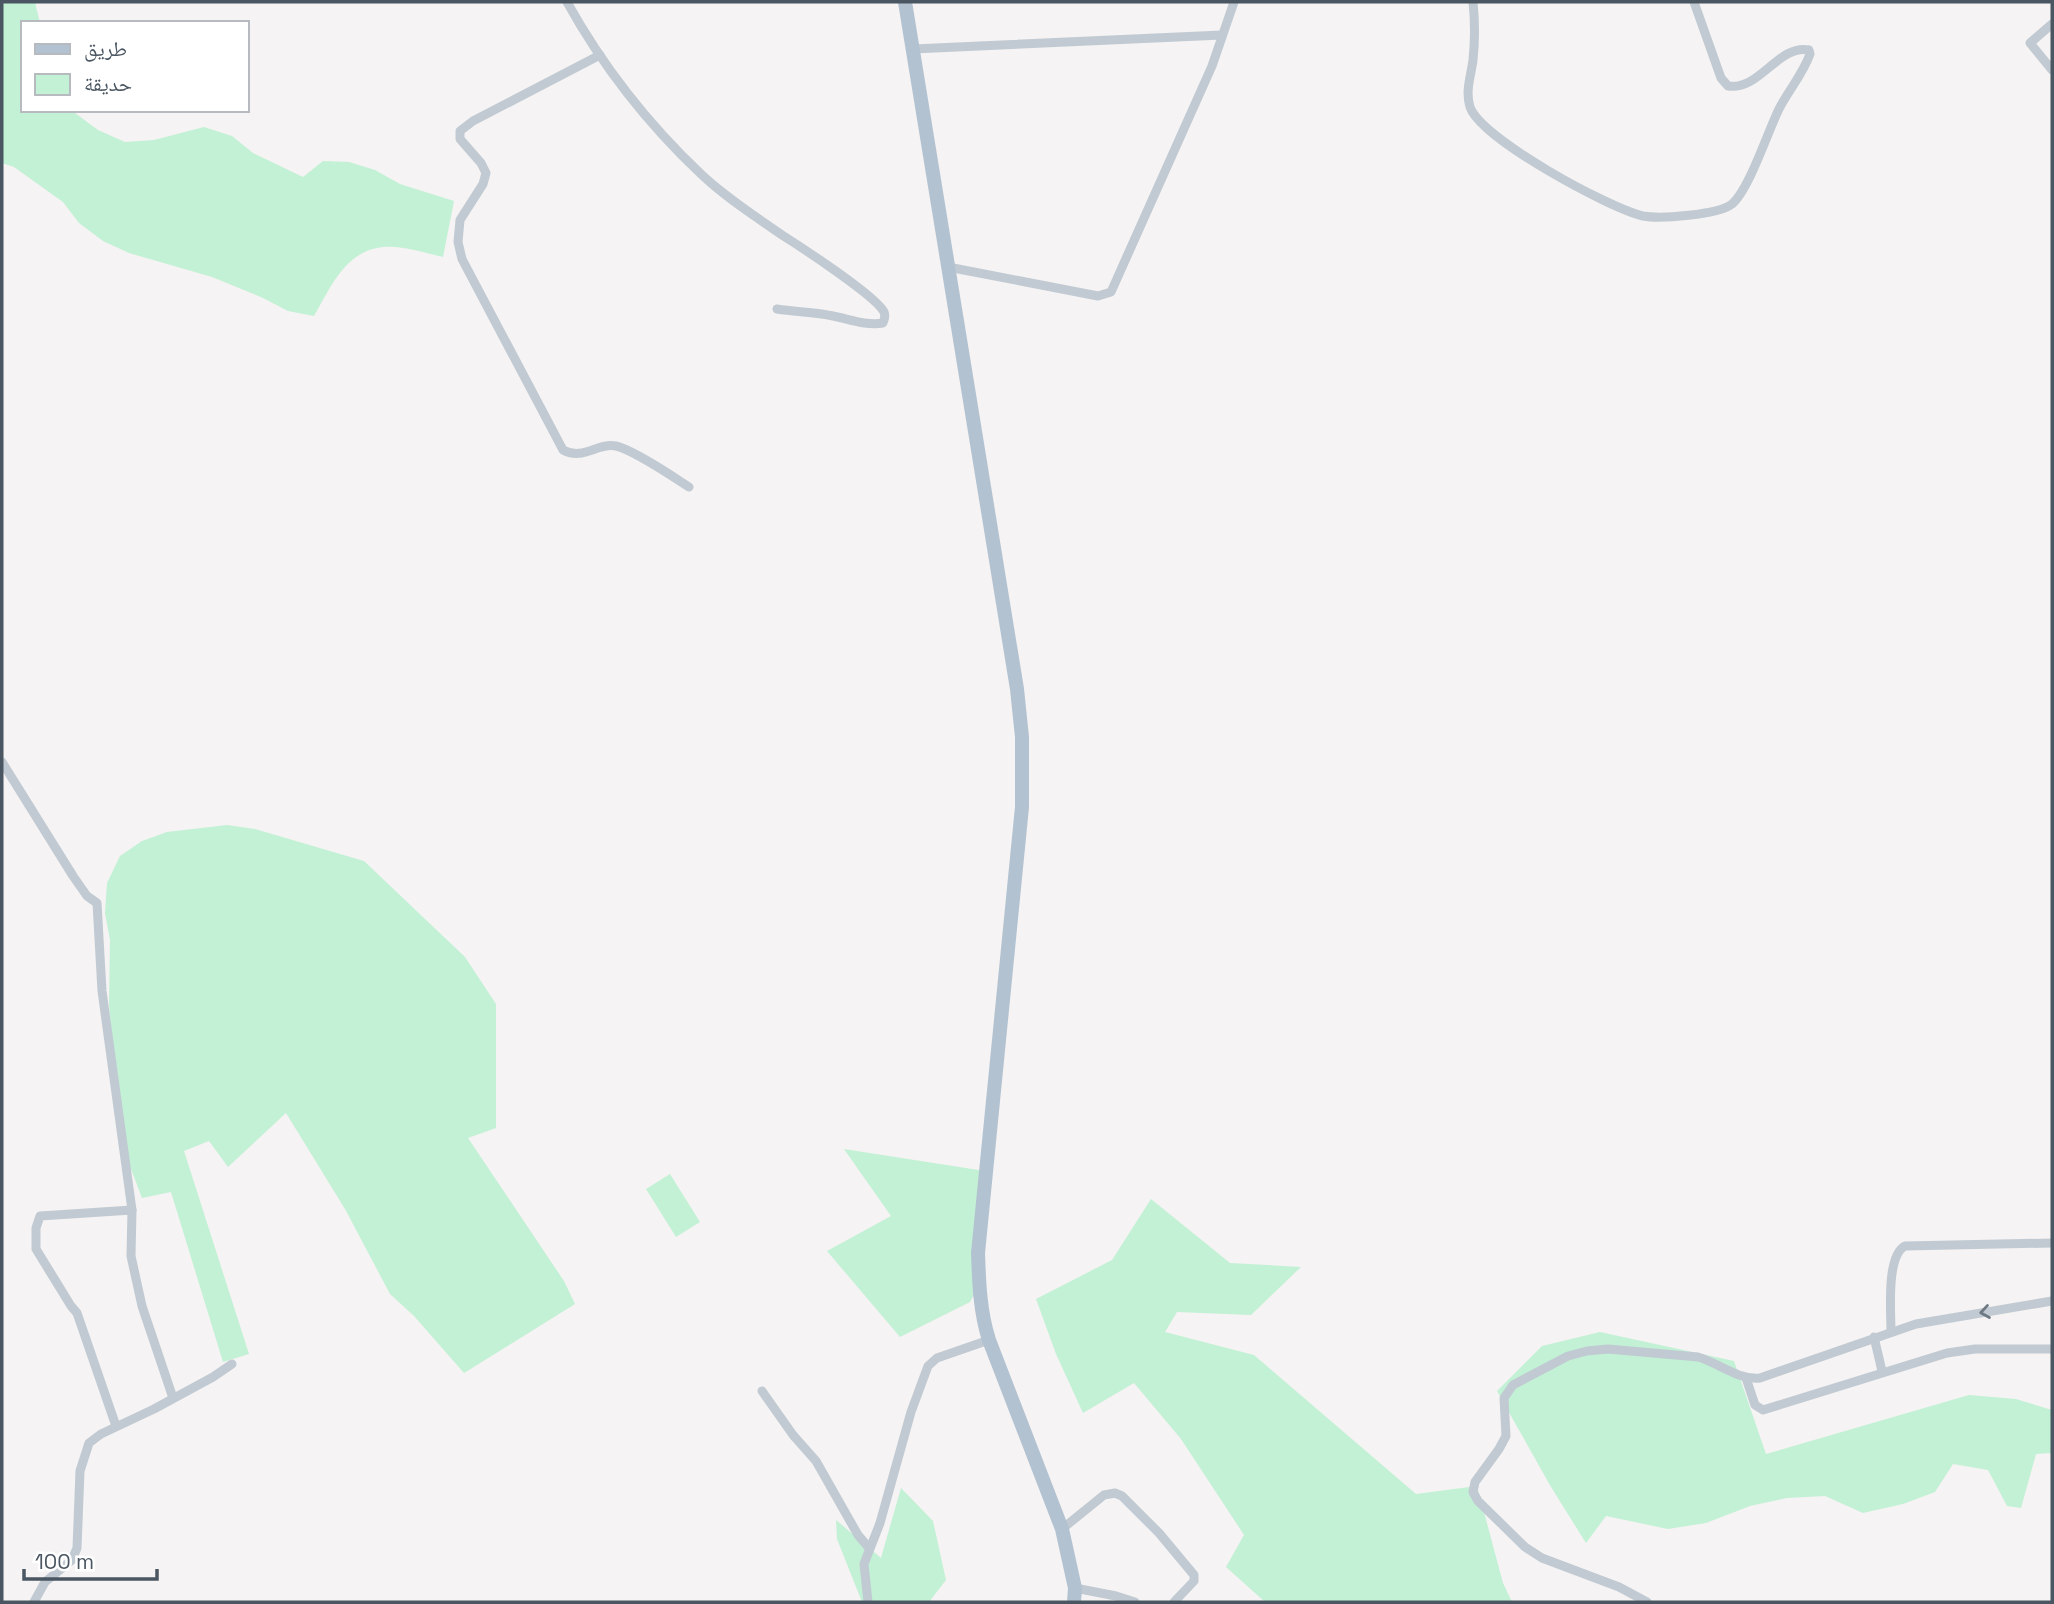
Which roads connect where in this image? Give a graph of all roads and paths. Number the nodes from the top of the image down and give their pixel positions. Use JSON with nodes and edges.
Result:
{"nodes":[{"id":1,"x":567,"y":2,"type":"edge"},
{"id":2,"x":905,"y":2,"type":"edge"},
{"id":3,"x":1234,"y":2,"type":"edge"},
{"id":4,"x":1473,"y":2,"type":"edge"},
{"id":5,"x":1695,"y":2,"type":"edge"},
{"id":6,"x":2052,"y":23,"type":"edge"},
{"id":7,"x":1222,"y":35,"type":"junction"},
{"id":8,"x":914,"y":49,"type":"junction"},
{"id":9,"x":600,"y":55,"type":"junction"},
{"id":10,"x":2052,"y":69,"type":"edge"},
{"id":11,"x":948,"y":267,"type":"junction"},
{"id":12,"x":777,"y":310,"type":"dead end"},
{"id":13,"x":688,"y":487,"type":"dead end"},
{"id":14,"x":2,"y":762,"type":"edge"},
{"id":15,"x":132,"y":1210,"type":"junction"},
{"id":16,"x":2052,"y":1243,"type":"edge"},
{"id":17,"x":2052,"y":1301,"type":"edge"},
{"id":18,"x":1891,"y":1331,"type":"junction"},
{"id":19,"x":1874,"y":1338,"type":"junction"},
{"id":20,"x":989,"y":1340,"type":"junction"},
{"id":21,"x":2052,"y":1349,"type":"edge"},
{"id":22,"x":232,"y":1364,"type":"dead end"},
{"id":23,"x":1882,"y":1371,"type":"junction"},
{"id":24,"x":1746,"y":1378,"type":"junction"},
{"id":25,"x":762,"y":1391,"type":"dead end"},
{"id":26,"x":173,"y":1398,"type":"junction"},
{"id":27,"x":116,"y":1426,"type":"junction"},
{"id":28,"x":1062,"y":1530,"type":"junction"},
{"id":29,"x":869,"y":1548,"type":"junction"},
{"id":30,"x":1074,"y":1595,"type":"edge"},
{"id":31,"x":34,"y":1602,"type":"edge"},
{"id":32,"x":868,"y":1602,"type":"edge"},
{"id":33,"x":1135,"y":1602,"type":"edge"},
{"id":34,"x":1174,"y":1602,"type":"edge"},
{"id":35,"x":1647,"y":1602,"type":"edge"}],
"edges":[{"from":1,"to":9,"type":"street"},
{"from":2,"to":8,"type":"main road"},
{"from":3,"to":7,"type":"street"},
{"from":4,"to":5,"type":"street"},
{"from":6,"to":10,"type":"street"},
{"from":7,"to":8,"type":"street"},
{"from":7,"to":11,"type":"street"},
{"from":8,"to":11,"type":"main road"},
{"from":9,"to":12,"type":"street"},
{"from":9,"to":13,"type":"street"},
{"from":11,"to":20,"type":"main road"},
{"from":14,"to":15,"type":"street"},
{"from":15,"to":26,"type":"street"},
{"from":15,"to":27,"type":"street"},
{"from":16,"to":18,"type":"street"},
{"from":17,"to":18,"type":"street","one_way":true},
{"from":18,"to":19,"type":"street"},
{"from":19,"to":23,"type":"street"},
{"from":19,"to":24,"type":"street"},
{"from":20,"to":28,"type":"main road"},
{"from":20,"to":29,"type":"street"},
{"from":21,"to":23,"type":"street"},
{"from":22,"to":26,"type":"street"},
{"from":23,"to":24,"type":"street"},
{"from":24,"to":35,"type":"street"},
{"from":25,"to":29,"type":"street"},
{"from":26,"to":27,"type":"street"},
{"from":27,"to":31,"type":"street"},
{"from":28,"to":30,"type":"main road"},
{"from":28,"to":34,"type":"street"},
{"from":29,"to":32,"type":"street"},
{"from":30,"to":33,"type":"street"}]}
